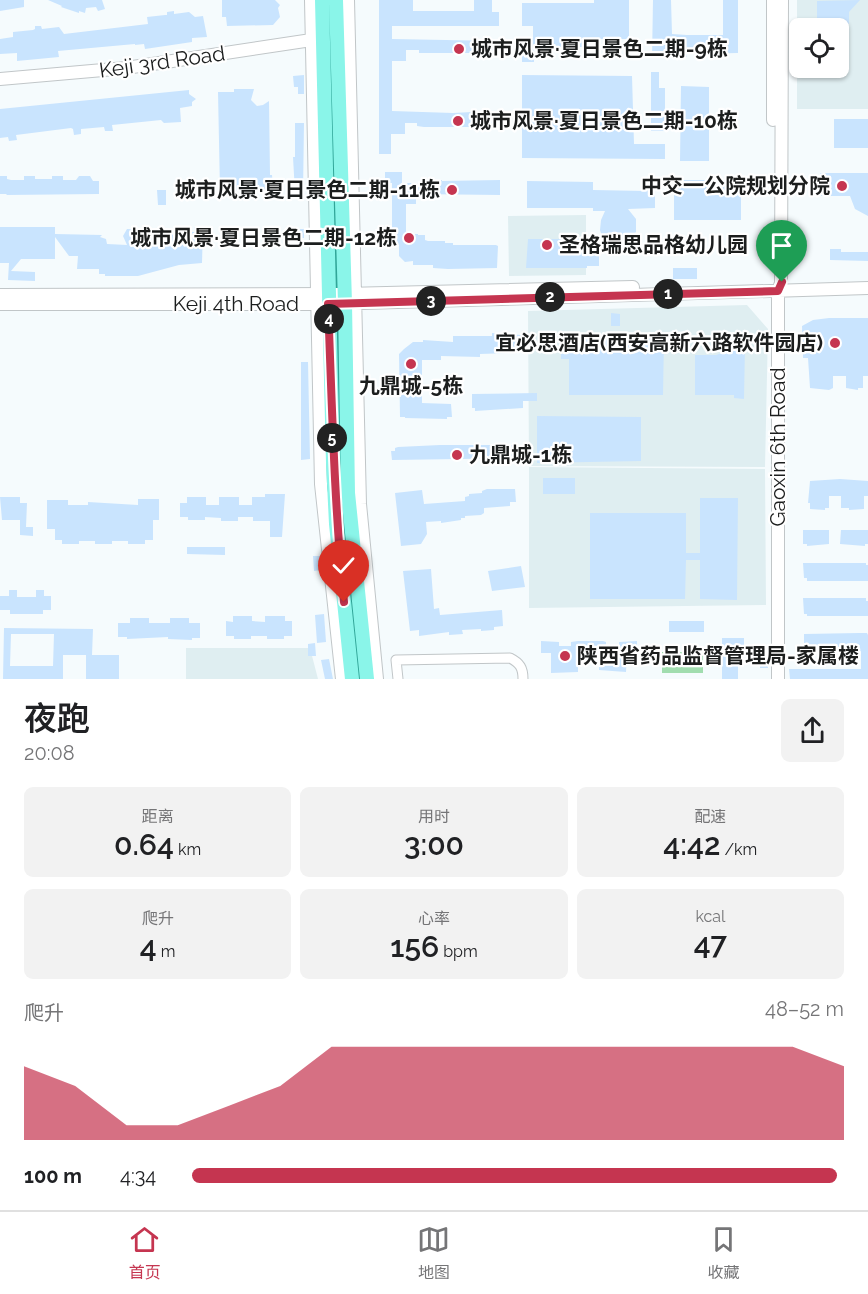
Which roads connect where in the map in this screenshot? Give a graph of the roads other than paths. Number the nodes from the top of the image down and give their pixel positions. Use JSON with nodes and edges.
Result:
{"nodes":[{"id":1,"x":311,"y":0,"type":"edge"},
{"id":2,"x":322,"y":0,"type":"edge"},
{"id":3,"x":336,"y":0,"type":"edge"},
{"id":4,"x":348,"y":0,"type":"edge"},
{"id":5,"x":773,"y":0,"type":"edge"},
{"id":6,"x":782,"y":0,"type":"edge"},
{"id":7,"x":317,"y":40,"type":"junction"},
{"id":8,"x":0,"y":79,"type":"edge"},
{"id":9,"x":868,"y":280,"type":"edge"},
{"id":10,"x":778,"y":285,"type":"junction"},
{"id":11,"x":868,"y":288,"type":"edge"},
{"id":12,"x":0,"y":295,"type":"edge"},
{"id":13,"x":323,"y":299,"type":"junction"},
{"id":14,"x":349,"y":299,"type":"junction"},
{"id":15,"x":0,"y":304,"type":"edge"},
{"id":16,"x":342,"y":679,"type":"edge"},
{"id":17,"x":352,"y":679,"type":"edge"},
{"id":18,"x":368,"y":679,"type":"edge"},
{"id":19,"x":377,"y":679,"type":"edge"},
{"id":20,"x":398,"y":679,"type":"edge"},
{"id":21,"x":523,"y":679,"type":"edge"},
{"id":22,"x":778,"y":679,"type":"edge"}],
"edges":[{"from":1,"to":7,"type":"street"},
{"from":2,"to":7,"type":"main road"},
{"from":3,"to":14,"type":"main road"},
{"from":4,"to":14,"type":"street"},
{"from":5,"to":10,"type":"street","name":"Gaoxin 6th Road"},
{"from":6,"to":10,"type":"street","name":"Gaoxin 6th Road"},
{"from":7,"to":8,"type":"street","name":"Keji 3rd Road"},
{"from":7,"to":13,"type":"main road"},
{"from":9,"to":10,"type":"street","name":"Keji 4th Road"},
{"from":10,"to":11,"type":"street","name":"Keji 4th Road"},
{"from":10,"to":14,"type":"street","name":"Keji 4th Road"},
{"from":10,"to":22,"type":"street","name":"Gaoxin 6th Road"},
{"from":12,"to":13,"type":"street","name":"Keji 4th Road"},
{"from":13,"to":14,"type":"street","name":"Keji 4th Road"},
{"from":13,"to":15,"type":"street","name":"Keji 4th Road"},
{"from":13,"to":16,"type":"street"},
{"from":13,"to":17,"type":"main road"},
{"from":14,"to":18,"type":"main road"},
{"from":14,"to":19,"type":"street"},
{"from":20,"to":21,"type":"street"}]}
